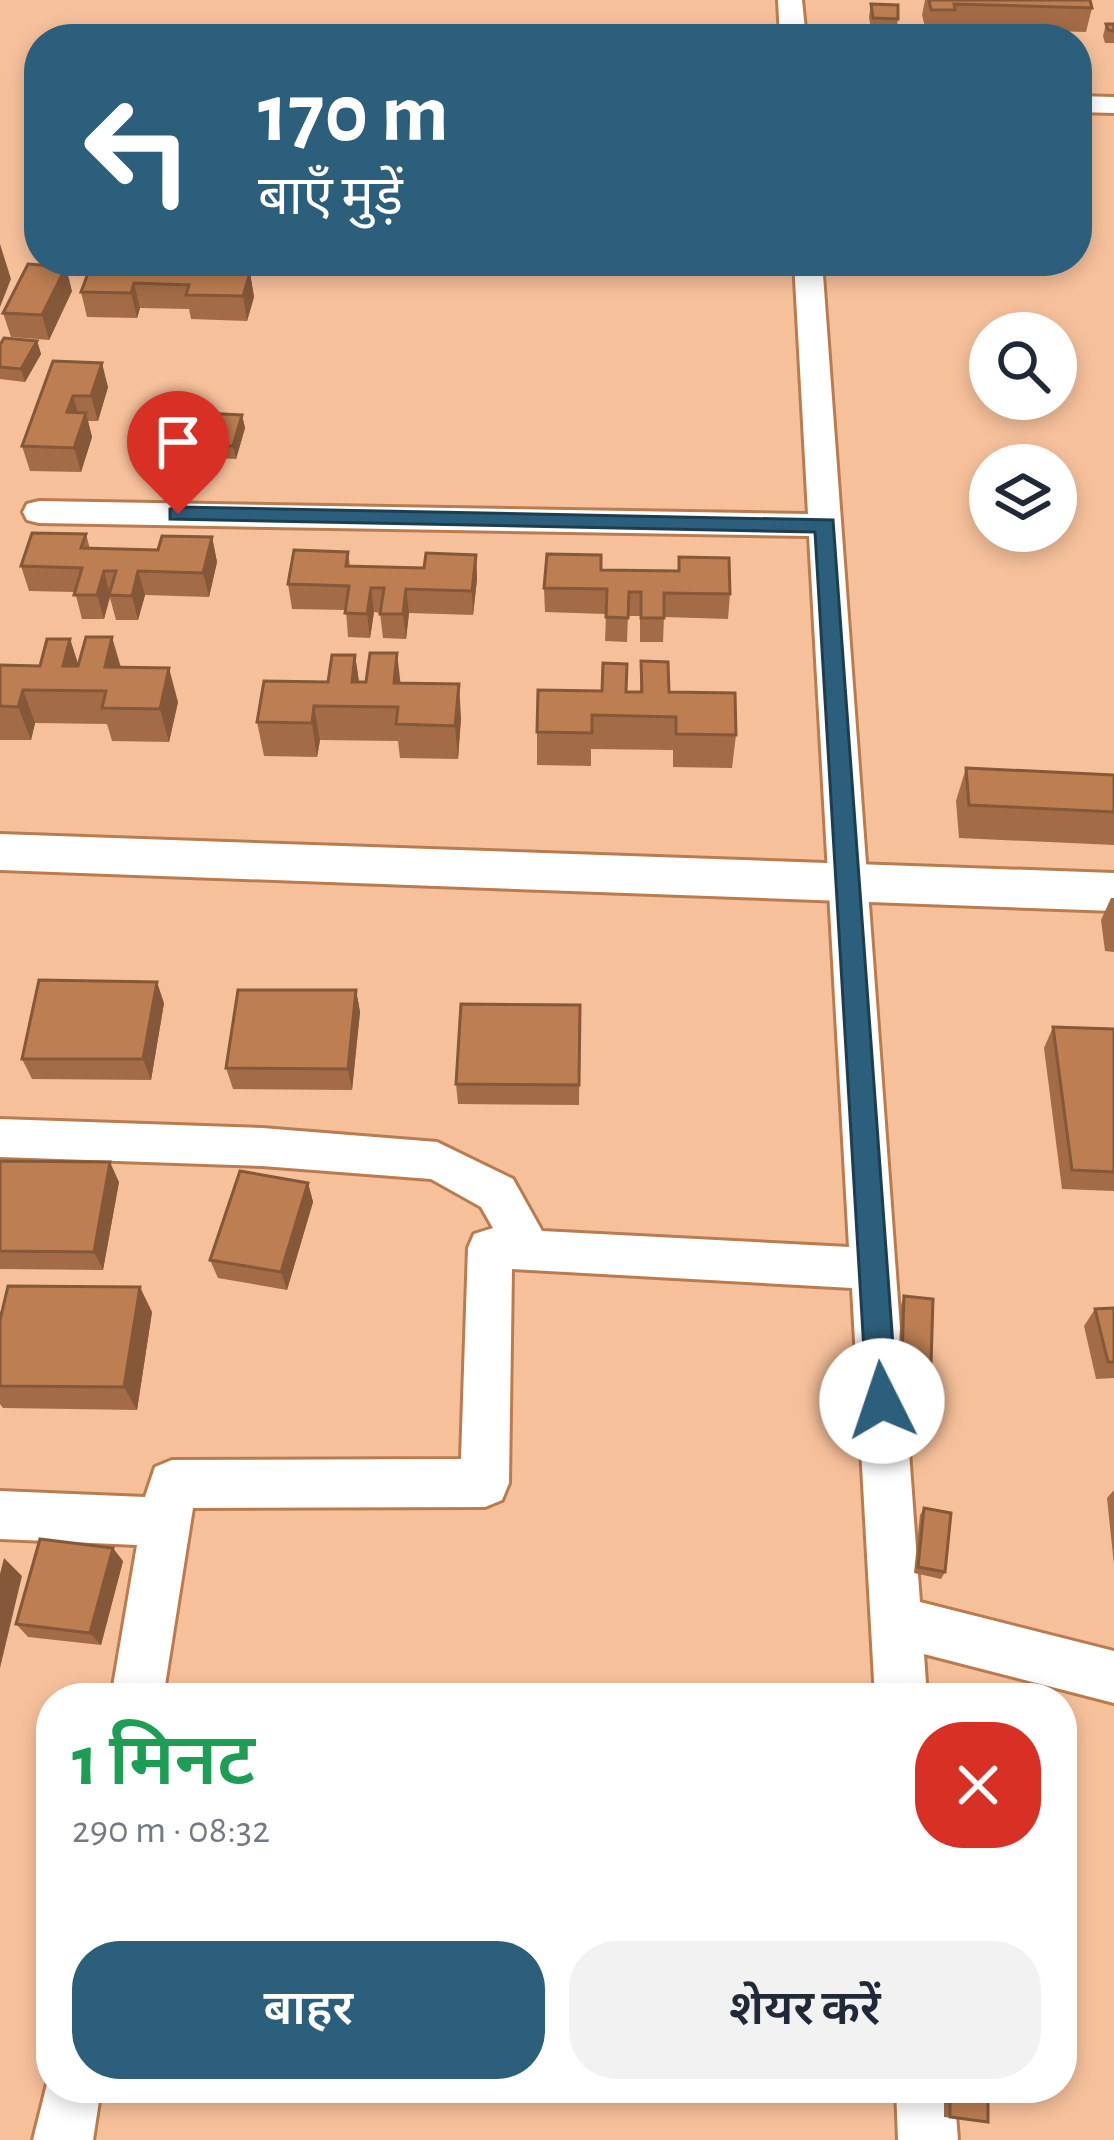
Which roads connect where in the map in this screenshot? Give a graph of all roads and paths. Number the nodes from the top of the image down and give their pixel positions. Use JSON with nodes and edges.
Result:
{"nodes":[{"id":1,"x":809,"y":276,"type":"edge"},
{"id":2,"x":39,"y":512,"type":"dead end"},
{"id":3,"x":825,"y":525,"type":"junction"},
{"id":4,"x":0,"y":852,"type":"edge"},
{"id":5,"x":850,"y":882,"type":"junction"},
{"id":6,"x":1114,"y":892,"type":"edge"},
{"id":7,"x":0,"y":1138,"type":"edge"},
{"id":8,"x":529,"y":1250,"type":"junction"},
{"id":9,"x":874,"y":1268,"type":"junction"},
{"id":10,"x":0,"y":1515,"type":"edge"},
{"id":11,"x":166,"y":1522,"type":"junction"},
{"id":12,"x":896,"y":1621,"type":"junction"},
{"id":13,"x":1114,"y":1677,"type":"edge"},
{"id":14,"x":139,"y":1683,"type":"edge"},
{"id":15,"x":900,"y":1683,"type":"edge"},
{"id":16,"x":69,"y":2103,"type":"edge"},
{"id":17,"x":926,"y":2103,"type":"edge"},
{"id":18,"x":63,"y":2140,"type":"edge"},
{"id":19,"x":928,"y":2140,"type":"edge"}],
"edges":[{"from":1,"to":3,"type":"street"},
{"from":2,"to":3,"type":"street"},
{"from":3,"to":5,"type":"street"},
{"from":4,"to":5,"type":"street"},
{"from":5,"to":6,"type":"street"},
{"from":5,"to":9,"type":"street"},
{"from":7,"to":8,"type":"street"},
{"from":8,"to":9,"type":"street"},
{"from":8,"to":11,"type":"street"},
{"from":9,"to":12,"type":"street"},
{"from":10,"to":11,"type":"street"},
{"from":11,"to":14,"type":"street"},
{"from":12,"to":13,"type":"street"},
{"from":12,"to":15,"type":"street"},
{"from":16,"to":18,"type":"street"},
{"from":17,"to":19,"type":"street"}]}
